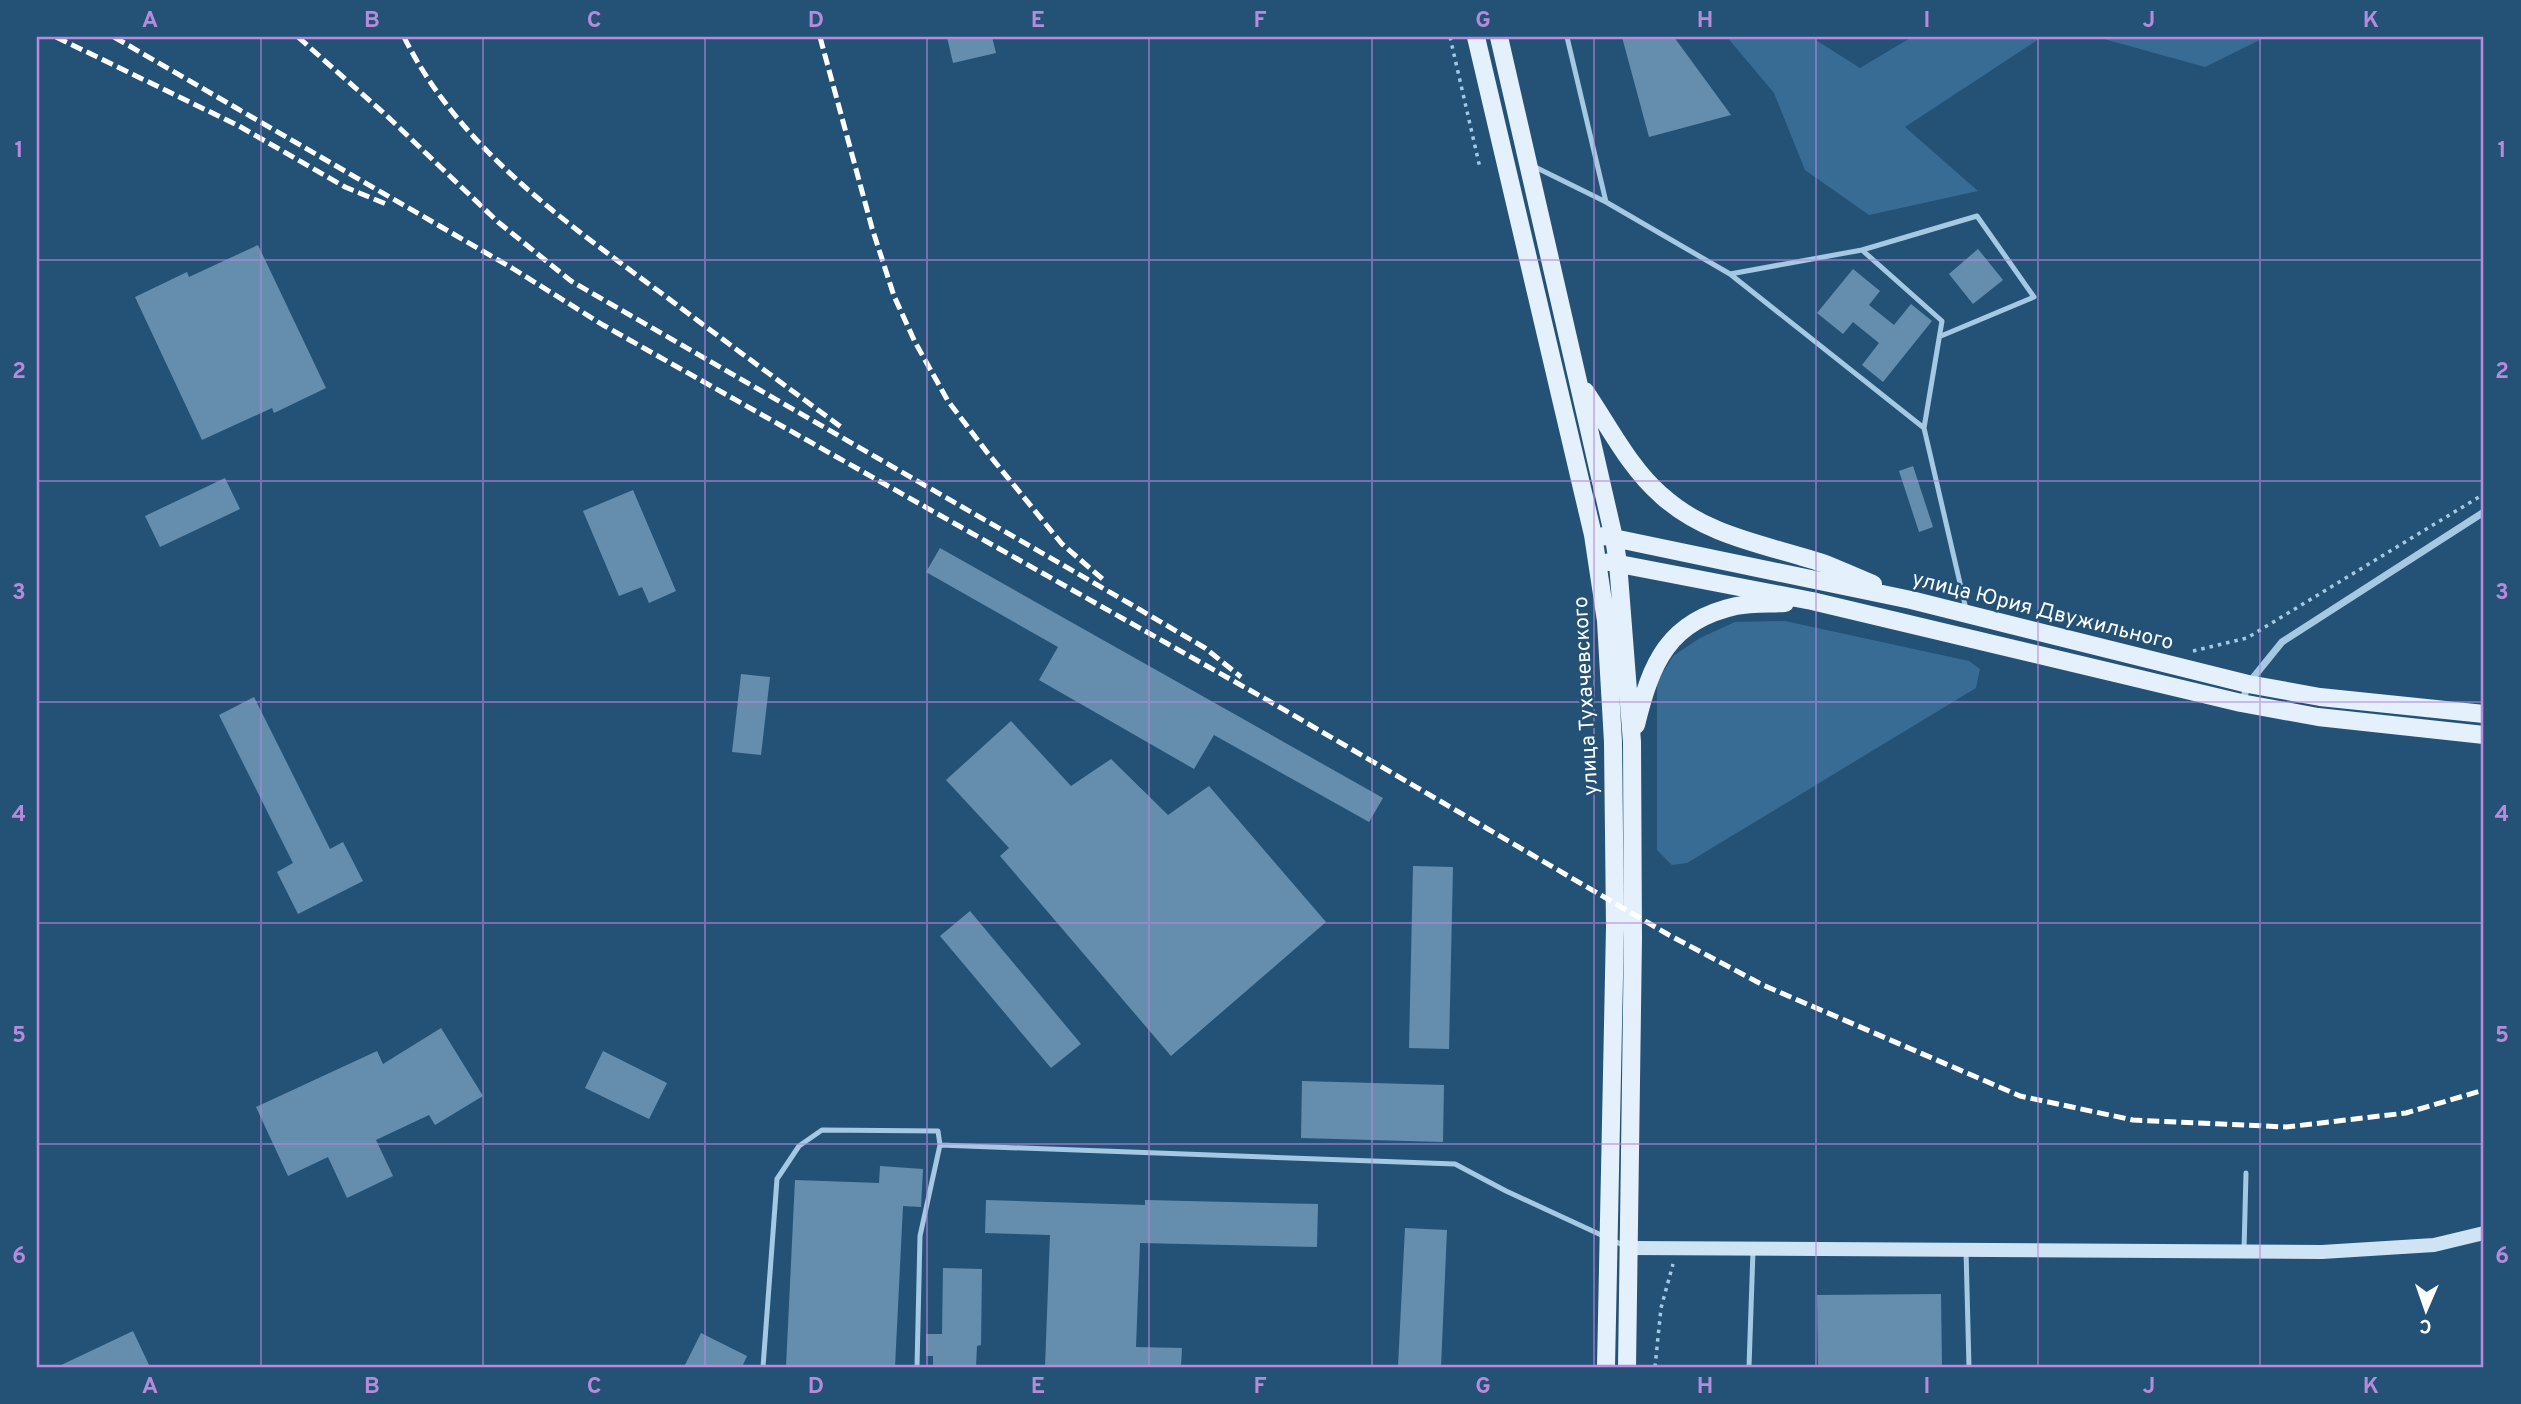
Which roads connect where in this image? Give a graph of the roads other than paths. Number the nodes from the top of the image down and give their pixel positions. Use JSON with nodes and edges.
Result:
{"nodes":[{"id":1,"x":1476,"y":37,"type":"edge"},
{"id":2,"x":1499,"y":37,"type":"edge"},
{"id":3,"x":1567,"y":37,"type":"edge"},
{"id":4,"x":1530,"y":164,"type":"junction"},
{"id":5,"x":1606,"y":202,"type":"junction"},
{"id":6,"x":1862,"y":250,"type":"junction"},
{"id":7,"x":1730,"y":274,"type":"junction"},
{"id":8,"x":1941,"y":336,"type":"junction"},
{"id":9,"x":1578,"y":381,"type":"junction"},
{"id":10,"x":1924,"y":428,"type":"junction"},
{"id":11,"x":2484,"y":512,"type":"edge"},
{"id":12,"x":1593,"y":535,"type":"junction"},
{"id":13,"x":1614,"y":538,"type":"junction"},
{"id":14,"x":1598,"y":561,"type":"junction"},
{"id":15,"x":1618,"y":563,"type":"junction"},
{"id":16,"x":1911,"y":600,"type":"junction"},
{"id":17,"x":1812,"y":601,"type":"junction"},
{"id":18,"x":1967,"y":614,"type":"junction"},
{"id":19,"x":2248,"y":684,"type":"junction"},
{"id":20,"x":2241,"y":703,"type":"junction"},
{"id":21,"x":2484,"y":714,"type":"edge"},
{"id":22,"x":2484,"y":734,"type":"edge"},
{"id":23,"x":1632,"y":742,"type":"junction"},
{"id":24,"x":940,"y":1145,"type":"junction"},
{"id":25,"x":2246,"y":1173,"type":"dead end"},
{"id":26,"x":2484,"y":1233,"type":"edge"},
{"id":27,"x":1608,"y":1240,"type":"junction"},
{"id":28,"x":1629,"y":1248,"type":"junction"},
{"id":29,"x":1753,"y":1249,"type":"junction"},
{"id":30,"x":1966,"y":1250,"type":"junction"},
{"id":31,"x":2244,"y":1251,"type":"junction"},
{"id":32,"x":763,"y":1367,"type":"edge"},
{"id":33,"x":917,"y":1367,"type":"edge"},
{"id":34,"x":1606,"y":1367,"type":"edge"},
{"id":35,"x":1627,"y":1367,"type":"edge"},
{"id":36,"x":1749,"y":1367,"type":"edge"},
{"id":37,"x":1969,"y":1367,"type":"edge"}],
"edges":[{"from":1,"to":12,"type":"main road","name":"улица Тухачевского"},
{"from":2,"to":4,"type":"main road","name":"улица Тухачевского"},
{"from":3,"to":5,"type":"lane"},
{"from":4,"to":5,"type":"lane"},
{"from":4,"to":9,"type":"main road","name":"улица Тухачевского"},
{"from":5,"to":7,"type":"lane"},
{"from":6,"to":7,"type":"lane"},
{"from":6,"to":8,"type":"lane"},
{"from":6,"to":8,"type":"lane"},
{"from":7,"to":10,"type":"lane"},
{"from":8,"to":10,"type":"lane"},
{"from":9,"to":13,"type":"main road","name":"улица Тухачевского"},
{"from":9,"to":16,"type":"main road"},
{"from":10,"to":18,"type":"lane"},
{"from":11,"to":19,"type":"street"},
{"from":12,"to":13,"type":"main road","name":"улица Юрия Двужильного"},
{"from":12,"to":14,"type":"main road","name":"улица Тухачевского"},
{"from":13,"to":15,"type":"main road","name":"улица Тухачевского"},
{"from":13,"to":16,"type":"main road","name":"улица Юрия Двужильного"},
{"from":14,"to":15,"type":"main road","name":"улица Юрия Двужильного"},
{"from":14,"to":27,"type":"main road","name":"улица Тухачевского"},
{"from":15,"to":17,"type":"main road","name":"улица Юрия Двужильного"},
{"from":15,"to":23,"type":"main road","name":"улица Тухачевского"},
{"from":16,"to":18,"type":"main road","name":"улица Юрия Двужильного"},
{"from":17,"to":20,"type":"main road","name":"улица Юрия Двужильного"},
{"from":17,"to":23,"type":"main road"},
{"from":18,"to":19,"type":"main road","name":"улица Юрия Двужильного"},
{"from":19,"to":20,"type":"street"},
{"from":19,"to":21,"type":"main road","name":"улица Юрия Двужильного"},
{"from":20,"to":22,"type":"main road","name":"улица Юрия Двужильного"},
{"from":23,"to":28,"type":"main road","name":"улица Тухачевского"},
{"from":24,"to":27,"type":"lane"},
{"from":24,"to":32,"type":"lane"},
{"from":24,"to":33,"type":"lane"},
{"from":25,"to":31,"type":"lane"},
{"from":26,"to":31,"type":"street"},
{"from":27,"to":28,"type":"lane"},
{"from":27,"to":34,"type":"main road","name":"улица Тухачевского"},
{"from":28,"to":29,"type":"street"},
{"from":28,"to":35,"type":"main road","name":"улица Тухачевского"},
{"from":29,"to":30,"type":"street"},
{"from":29,"to":36,"type":"lane"},
{"from":30,"to":31,"type":"street"},
{"from":30,"to":37,"type":"lane"}]}
